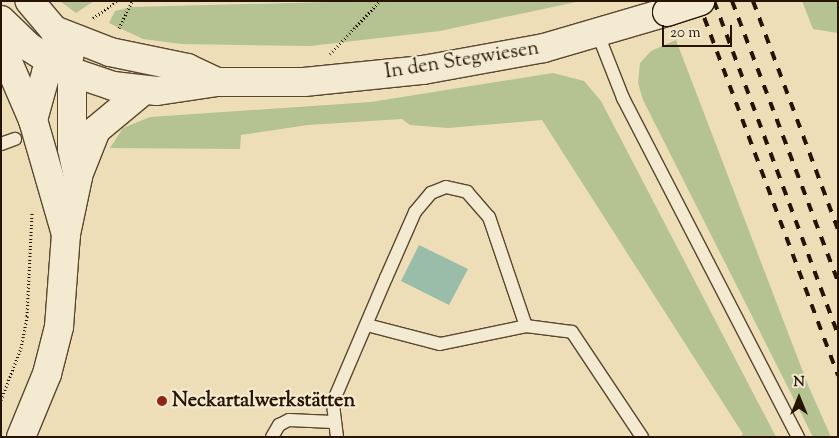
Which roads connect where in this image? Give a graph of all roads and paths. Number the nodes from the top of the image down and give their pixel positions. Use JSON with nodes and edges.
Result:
{"nodes":[{"id":1,"x":30,"y":1,"type":"edge"},
{"id":2,"x":117,"y":1,"type":"edge"},
{"id":3,"x":132,"y":1,"type":"edge"},
{"id":4,"x":380,"y":1,"type":"edge"},
{"id":5,"x":700,"y":1,"type":"edge"},
{"id":6,"x":1,"y":20,"type":"edge"},
{"id":7,"x":90,"y":23,"type":"dead end"},
{"id":8,"x":54,"y":30,"type":"junction"},
{"id":9,"x":597,"y":32,"type":"junction"},
{"id":10,"x":112,"y":42,"type":"junction"},
{"id":11,"x":1,"y":46,"type":"edge"},
{"id":12,"x":64,"y":64,"type":"junction"},
{"id":13,"x":217,"y":82,"type":"junction"},
{"id":14,"x":304,"y":82,"type":"junction"},
{"id":15,"x":143,"y":91,"type":"junction"},
{"id":16,"x":24,"y":130,"type":"junction"},
{"id":17,"x":1,"y":144,"type":"edge"},
{"id":18,"x":78,"y":177,"type":"junction"},
{"id":19,"x":31,"y":209,"type":"dead end"},
{"id":20,"x":66,"y":234,"type":"junction"},
{"id":21,"x":367,"y":325,"type":"junction"},
{"id":22,"x":526,"y":326,"type":"junction"},
{"id":23,"x":1,"y":400,"type":"edge"},
{"id":24,"x":333,"y":422,"type":"junction"},
{"id":25,"x":21,"y":437,"type":"edge"},
{"id":26,"x":272,"y":437,"type":"edge"},
{"id":27,"x":337,"y":437,"type":"edge"},
{"id":28,"x":642,"y":437,"type":"edge"},
{"id":29,"x":798,"y":437,"type":"edge"}],
"edges":[{"from":1,"to":8,"type":"main road"},
{"from":2,"to":7,"type":"path"},
{"from":3,"to":10,"type":"path"},
{"from":4,"to":14,"type":"path"},
{"from":5,"to":9,"type":"main road","name":"In den Stegwiesen","bridge":true},
{"from":6,"to":12,"type":"main road"},
{"from":8,"to":10,"type":"main road","name":"In den Stegwiesen"},
{"from":8,"to":12,"type":"main road"},
{"from":9,"to":14,"type":"main road","name":"In den Stegwiesen"},
{"from":9,"to":29,"type":"lane"},
{"from":10,"to":12,"type":"main road","name":"In den Stegwiesen"},
{"from":10,"to":13,"type":"main road","name":"In den Stegwiesen"},
{"from":11,"to":16,"type":"main road"},
{"from":12,"to":15,"type":"main road","name":"In den Stegwiesen"},
{"from":12,"to":16,"type":"main road"},
{"from":12,"to":18,"type":"main road"},
{"from":13,"to":14,"type":"main road","name":"In den Stegwiesen"},
{"from":13,"to":15,"type":"main road","name":"In den Stegwiesen"},
{"from":15,"to":18,"type":"main road"},
{"from":16,"to":17,"type":"lane"},
{"from":16,"to":20,"type":"main road"},
{"from":18,"to":20,"type":"main road"},
{"from":19,"to":23,"type":"path"},
{"from":20,"to":25,"type":"main road"},
{"from":21,"to":22,"type":"lane"},
{"from":21,"to":22,"type":"lane"},
{"from":21,"to":24,"type":"lane"},
{"from":22,"to":28,"type":"lane"},
{"from":24,"to":26,"type":"lane"},
{"from":24,"to":27,"type":"lane"}]}
